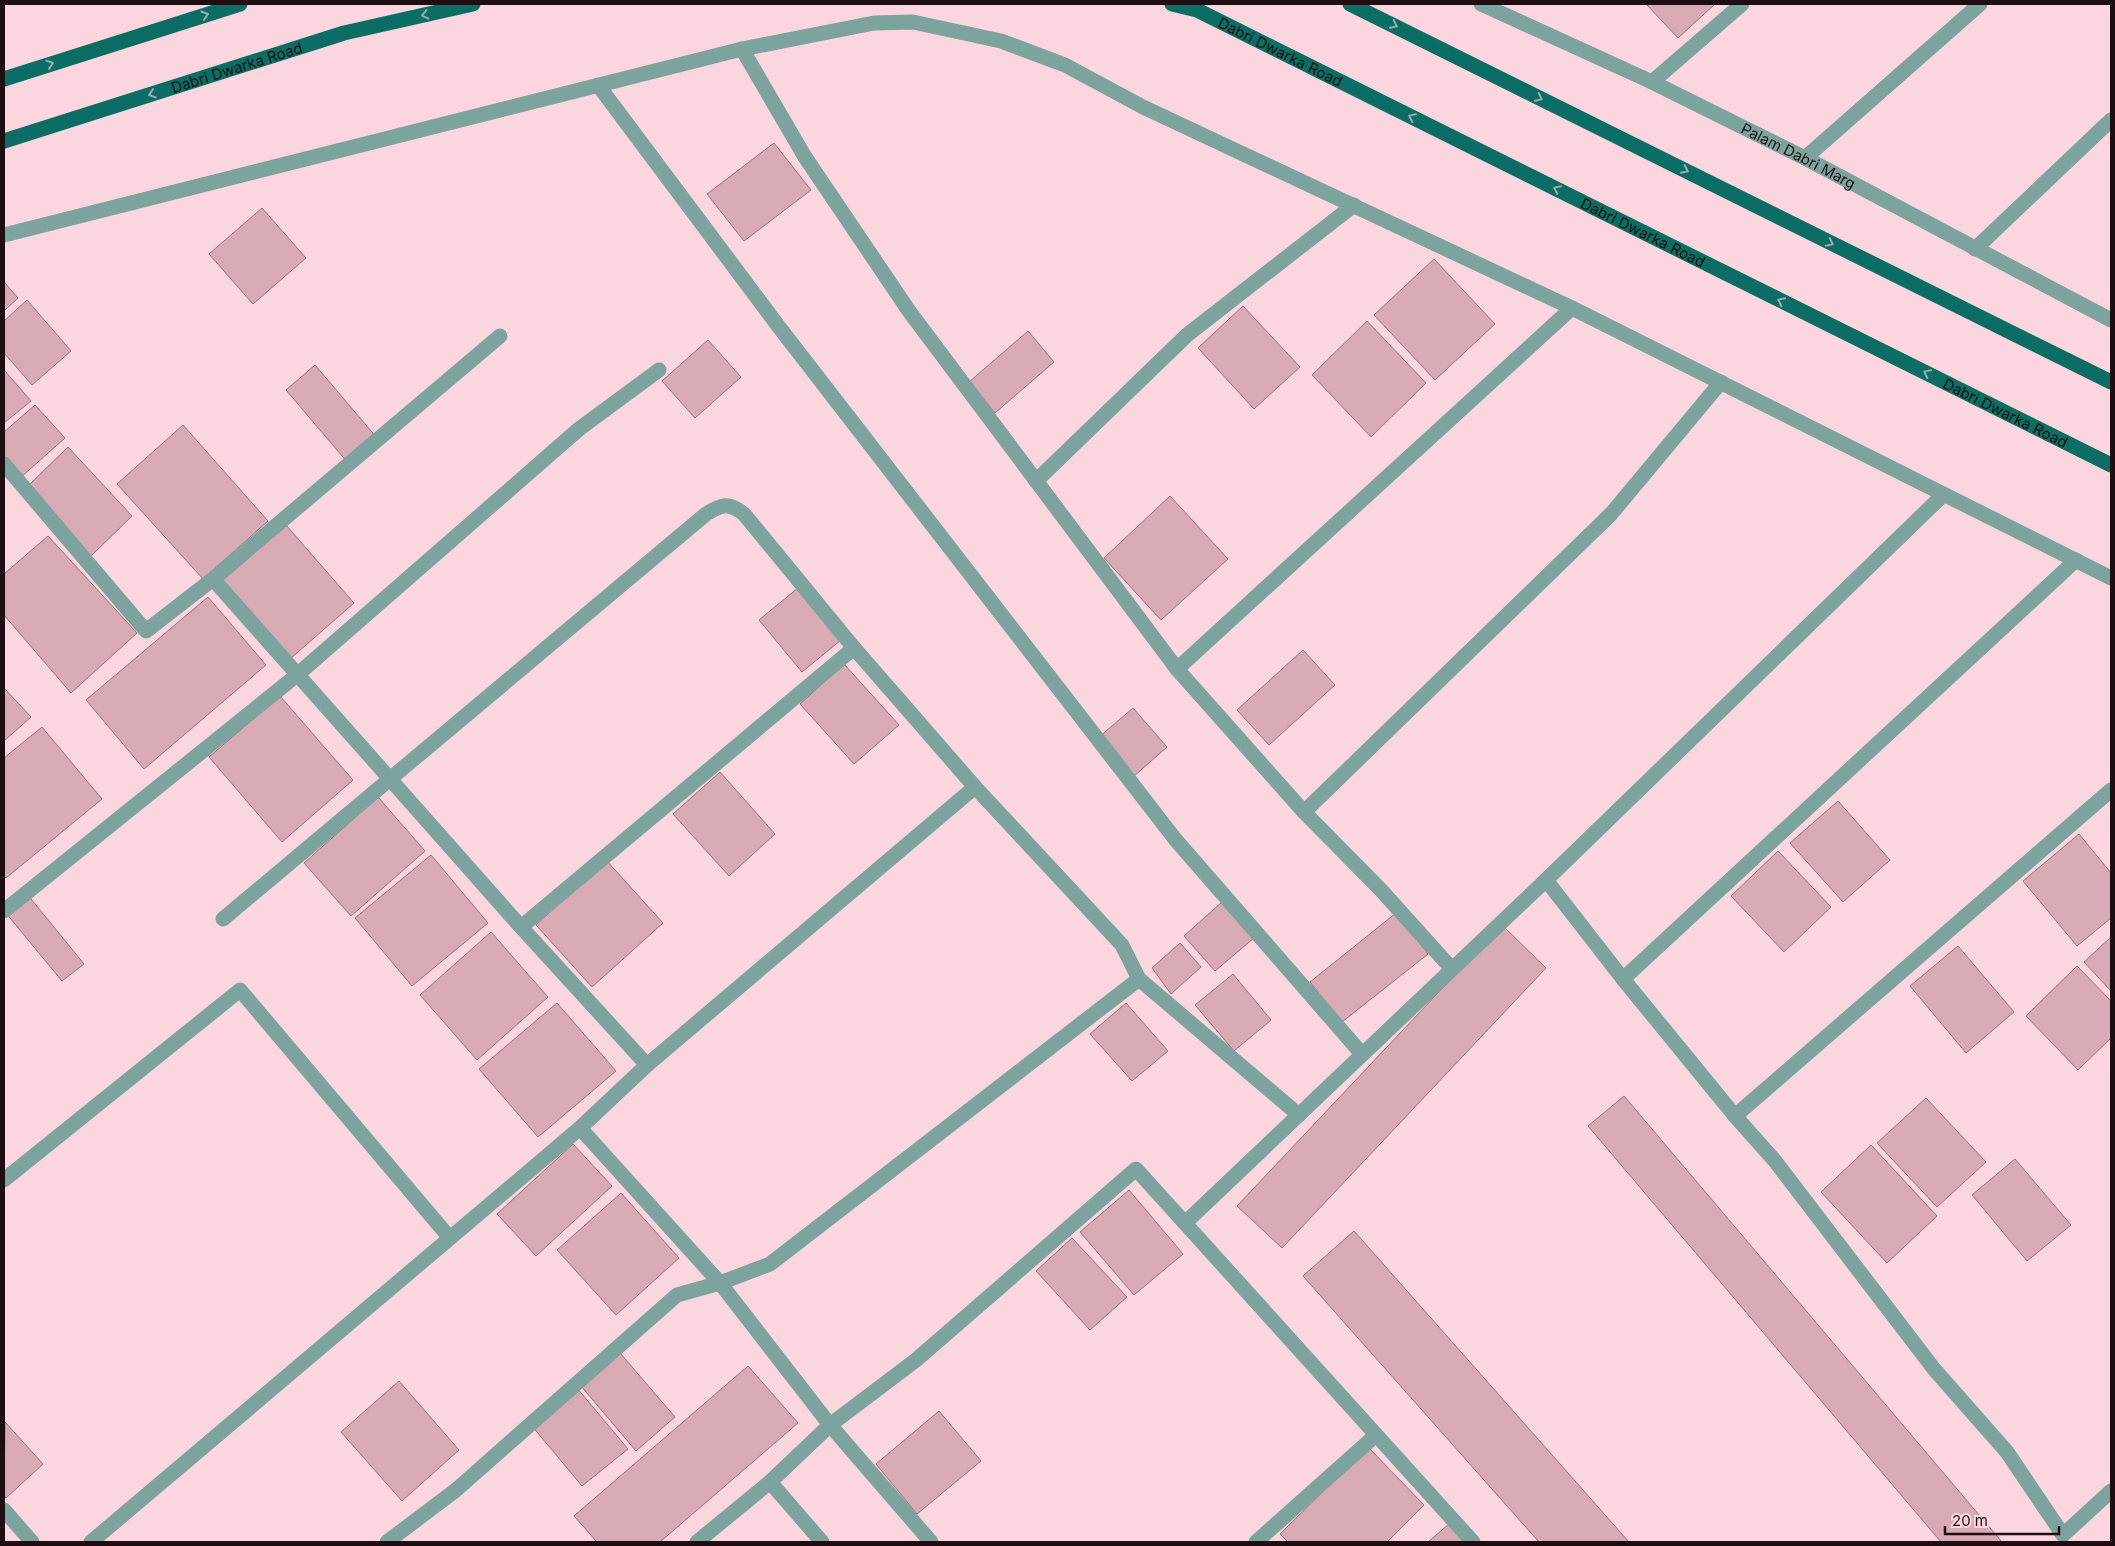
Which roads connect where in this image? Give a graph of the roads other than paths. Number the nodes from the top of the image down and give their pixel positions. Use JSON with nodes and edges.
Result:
{"nodes":[{"id":1,"x":240,"y":4,"type":"edge"},
{"id":2,"x":473,"y":4,"type":"edge"},
{"id":3,"x":1172,"y":4,"type":"edge"},
{"id":4,"x":1350,"y":4,"type":"edge"},
{"id":5,"x":1481,"y":4,"type":"edge"},
{"id":6,"x":1742,"y":4,"type":"edge"},
{"id":7,"x":1980,"y":4,"type":"edge"},
{"id":8,"x":742,"y":49,"type":"junction"},
{"id":9,"x":4,"y":79,"type":"edge"},
{"id":10,"x":1652,"y":82,"type":"junction"},
{"id":11,"x":598,"y":85,"type":"junction"},
{"id":12,"x":2111,"y":120,"type":"edge"},
{"id":13,"x":4,"y":141,"type":"edge"},
{"id":14,"x":1805,"y":158,"type":"junction"},
{"id":15,"x":1354,"y":205,"type":"junction"},
{"id":16,"x":4,"y":235,"type":"edge"},
{"id":17,"x":1975,"y":249,"type":"junction"},
{"id":18,"x":1572,"y":308,"type":"junction"},
{"id":19,"x":2111,"y":320,"type":"edge"},
{"id":20,"x":500,"y":336,"type":"dead end"},
{"id":21,"x":659,"y":370,"type":"dead end"},
{"id":22,"x":1722,"y":382,"type":"junction"},
{"id":23,"x":2111,"y":382,"type":"edge"},
{"id":24,"x":4,"y":464,"type":"edge"},
{"id":25,"x":2111,"y":465,"type":"edge"},
{"id":26,"x":1036,"y":481,"type":"junction"},
{"id":27,"x":1943,"y":495,"type":"junction"},
{"id":28,"x":2076,"y":560,"type":"junction"},
{"id":29,"x":2111,"y":578,"type":"edge"},
{"id":30,"x":213,"y":579,"type":"junction"},
{"id":31,"x":854,"y":648,"type":"junction"},
{"id":32,"x":1177,"y":669,"type":"junction"},
{"id":33,"x":297,"y":675,"type":"junction"},
{"id":34,"x":390,"y":778,"type":"junction"},
{"id":35,"x":975,"y":787,"type":"junction"},
{"id":36,"x":2111,"y":790,"type":"edge"},
{"id":37,"x":1304,"y":812,"type":"junction"},
{"id":38,"x":1546,"y":880,"type":"junction"},
{"id":39,"x":4,"y":911,"type":"edge"},
{"id":40,"x":223,"y":919,"type":"dead end"},
{"id":41,"x":521,"y":928,"type":"junction"},
{"id":42,"x":1452,"y":969,"type":"junction"},
{"id":43,"x":1139,"y":979,"type":"junction"},
{"id":44,"x":1623,"y":979,"type":"junction"},
{"id":45,"x":1362,"y":1054,"type":"junction"},
{"id":46,"x":646,"y":1064,"type":"junction"},
{"id":47,"x":1299,"y":1115,"type":"junction"},
{"id":48,"x":1735,"y":1116,"type":"junction"},
{"id":49,"x":580,"y":1128,"type":"junction"},
{"id":50,"x":4,"y":1180,"type":"edge"},
{"id":51,"x":1185,"y":1223,"type":"junction"},
{"id":52,"x":449,"y":1237,"type":"junction"},
{"id":53,"x":720,"y":1283,"type":"junction"},
{"id":54,"x":830,"y":1425,"type":"junction"},
{"id":55,"x":1376,"y":1435,"type":"junction"},
{"id":56,"x":770,"y":1482,"type":"junction"},
{"id":57,"x":2111,"y":1491,"type":"edge"},
{"id":58,"x":4,"y":1510,"type":"edge"},
{"id":59,"x":2066,"y":1539,"type":"edge"},
{"id":60,"x":32,"y":1542,"type":"edge"},
{"id":61,"x":91,"y":1542,"type":"edge"},
{"id":62,"x":387,"y":1542,"type":"edge"},
{"id":63,"x":698,"y":1542,"type":"edge"},
{"id":64,"x":822,"y":1542,"type":"edge"},
{"id":65,"x":931,"y":1542,"type":"edge"},
{"id":66,"x":1256,"y":1542,"type":"edge"},
{"id":67,"x":1473,"y":1542,"type":"edge"}],
"edges":[{"from":9,"to":1,"type":"main road","one_way":true},
{"from":2,"to":13,"type":"main road","name":"Dabri Dwarka Road","one_way":true},
{"from":25,"to":3,"type":"main road","name":"Dabri Dwarka Road","one_way":true},
{"from":4,"to":23,"type":"main road","one_way":true},
{"from":5,"to":10,"type":"street","name":"Palam Dabri Marg"},
{"from":6,"to":10,"type":"street"},
{"from":7,"to":14,"type":"street"},
{"from":8,"to":11,"type":"street"},
{"from":8,"to":15,"type":"street"},
{"from":8,"to":26,"type":"street"},
{"from":10,"to":14,"type":"street","name":"Palam Dabri Marg"},
{"from":11,"to":16,"type":"street"},
{"from":11,"to":45,"type":"street"},
{"from":12,"to":17,"type":"street"},
{"from":14,"to":17,"type":"street","name":"Palam Dabri Marg"},
{"from":15,"to":18,"type":"street"},
{"from":15,"to":26,"type":"street"},
{"from":17,"to":19,"type":"street","name":"Palam Dabri Marg"},
{"from":18,"to":22,"type":"street"},
{"from":18,"to":32,"type":"street"},
{"from":20,"to":30,"type":"street"},
{"from":21,"to":33,"type":"street"},
{"from":22,"to":27,"type":"street"},
{"from":22,"to":37,"type":"street"},
{"from":24,"to":30,"type":"street"},
{"from":26,"to":32,"type":"street"},
{"from":27,"to":28,"type":"street"},
{"from":27,"to":38,"type":"street"},
{"from":28,"to":29,"type":"street"},
{"from":28,"to":44,"type":"street"},
{"from":30,"to":33,"type":"street"},
{"from":31,"to":34,"type":"street"},
{"from":31,"to":35,"type":"street"},
{"from":31,"to":41,"type":"street"},
{"from":32,"to":37,"type":"street"},
{"from":33,"to":34,"type":"street"},
{"from":33,"to":39,"type":"street"},
{"from":34,"to":40,"type":"street"},
{"from":34,"to":41,"type":"street"},
{"from":35,"to":43,"type":"street"},
{"from":35,"to":46,"type":"street"},
{"from":36,"to":48,"type":"street"},
{"from":37,"to":42,"type":"street"},
{"from":38,"to":42,"type":"street"},
{"from":38,"to":44,"type":"street"},
{"from":41,"to":46,"type":"street"},
{"from":42,"to":45,"type":"street"},
{"from":43,"to":47,"type":"street"},
{"from":43,"to":53,"type":"street"},
{"from":44,"to":48,"type":"street"},
{"from":45,"to":47,"type":"street"},
{"from":46,"to":49,"type":"street"},
{"from":47,"to":51,"type":"street"},
{"from":48,"to":59,"type":"street"},
{"from":49,"to":52,"type":"street"},
{"from":49,"to":53,"type":"street"},
{"from":50,"to":52,"type":"street"},
{"from":51,"to":54,"type":"street"},
{"from":51,"to":55,"type":"street"},
{"from":52,"to":61,"type":"street"},
{"from":53,"to":54,"type":"street"},
{"from":53,"to":62,"type":"street"},
{"from":54,"to":56,"type":"street"},
{"from":54,"to":65,"type":"street"},
{"from":55,"to":66,"type":"street"},
{"from":55,"to":67,"type":"street"},
{"from":56,"to":63,"type":"street"},
{"from":56,"to":64,"type":"street"},
{"from":57,"to":59,"type":"street"},
{"from":58,"to":60,"type":"street"}]}
